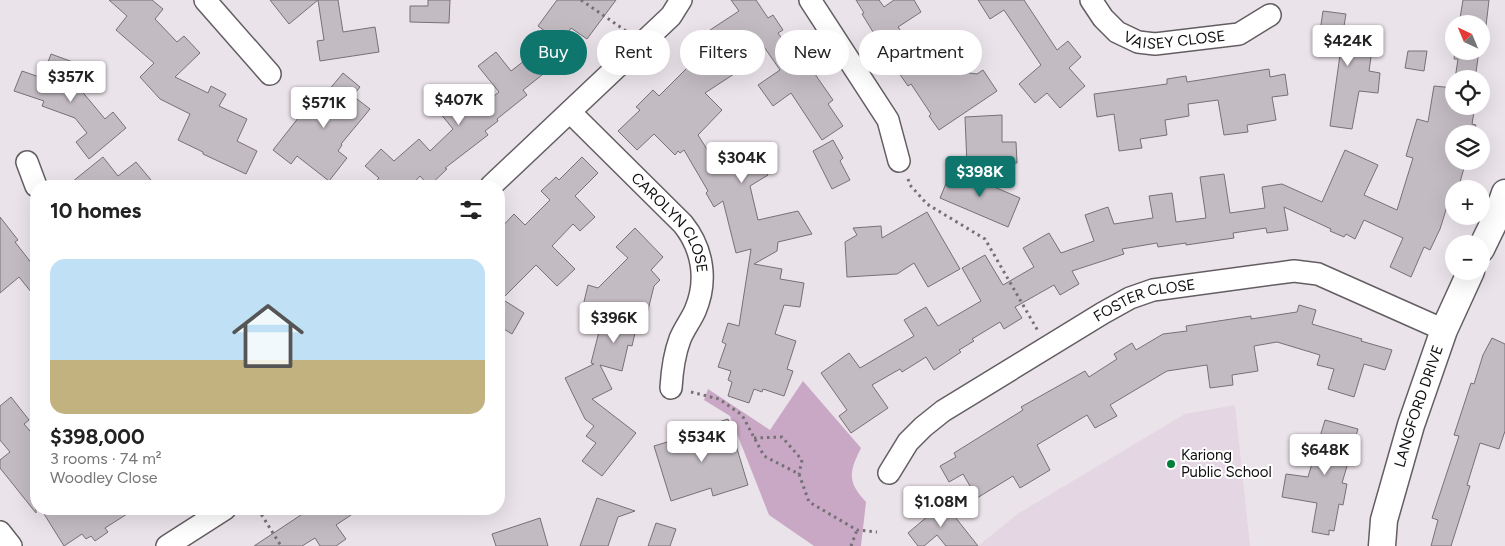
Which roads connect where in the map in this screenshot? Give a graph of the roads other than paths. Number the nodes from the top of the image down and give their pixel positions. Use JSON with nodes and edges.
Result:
{"nodes":[{"id":1,"x":205,"y":0,"type":"edge"},
{"id":2,"x":681,"y":0,"type":"edge"},
{"id":3,"x":810,"y":0,"type":"edge"},
{"id":4,"x":1091,"y":0,"type":"edge"},
{"id":5,"x":1270,"y":15,"type":"dead end"},
{"id":6,"x":270,"y":74,"type":"dead end"},
{"id":7,"x":570,"y":112,"type":"junction"},
{"id":8,"x":900,"y":161,"type":"road end"},
{"id":9,"x":27,"y":162,"type":"dead end"},
{"id":10,"x":34,"y":180,"type":"edge"},
{"id":11,"x":497,"y":180,"type":"edge"},
{"id":12,"x":1505,"y":193,"type":"edge"},
{"id":13,"x":1488,"y":235,"type":"edge"},
{"id":14,"x":1467,"y":280,"type":"edge"},
{"id":15,"x":1444,"y":330,"type":"junction"},
{"id":16,"x":671,"y":388,"type":"road end"},
{"id":17,"x":889,"y":473,"type":"dead end"},
{"id":18,"x":216,"y":515,"type":"edge"},
{"id":19,"x":0,"y":532,"type":"edge"},
{"id":20,"x":11,"y":546,"type":"edge"},
{"id":21,"x":167,"y":546,"type":"edge"},
{"id":22,"x":1382,"y":546,"type":"edge"}],
"edges":[{"from":1,"to":6,"type":"street"},
{"from":2,"to":7,"type":"street"},
{"from":3,"to":8,"type":"street"},
{"from":4,"to":5,"type":"street","name":"VAISEY CLOSE"},
{"from":7,"to":11,"type":"street"},
{"from":7,"to":16,"type":"street","name":"CAROLYN CLOSE"},
{"from":9,"to":10,"type":"street"},
{"from":12,"to":13,"type":"street"},
{"from":14,"to":15,"type":"street","name":"LANGFORD DRIVE"},
{"from":15,"to":17,"type":"street","name":"FOSTER CLOSE"},
{"from":15,"to":22,"type":"street","name":"LANGFORD DRIVE"},
{"from":18,"to":21,"type":"street"},
{"from":19,"to":20,"type":"street"}]}
